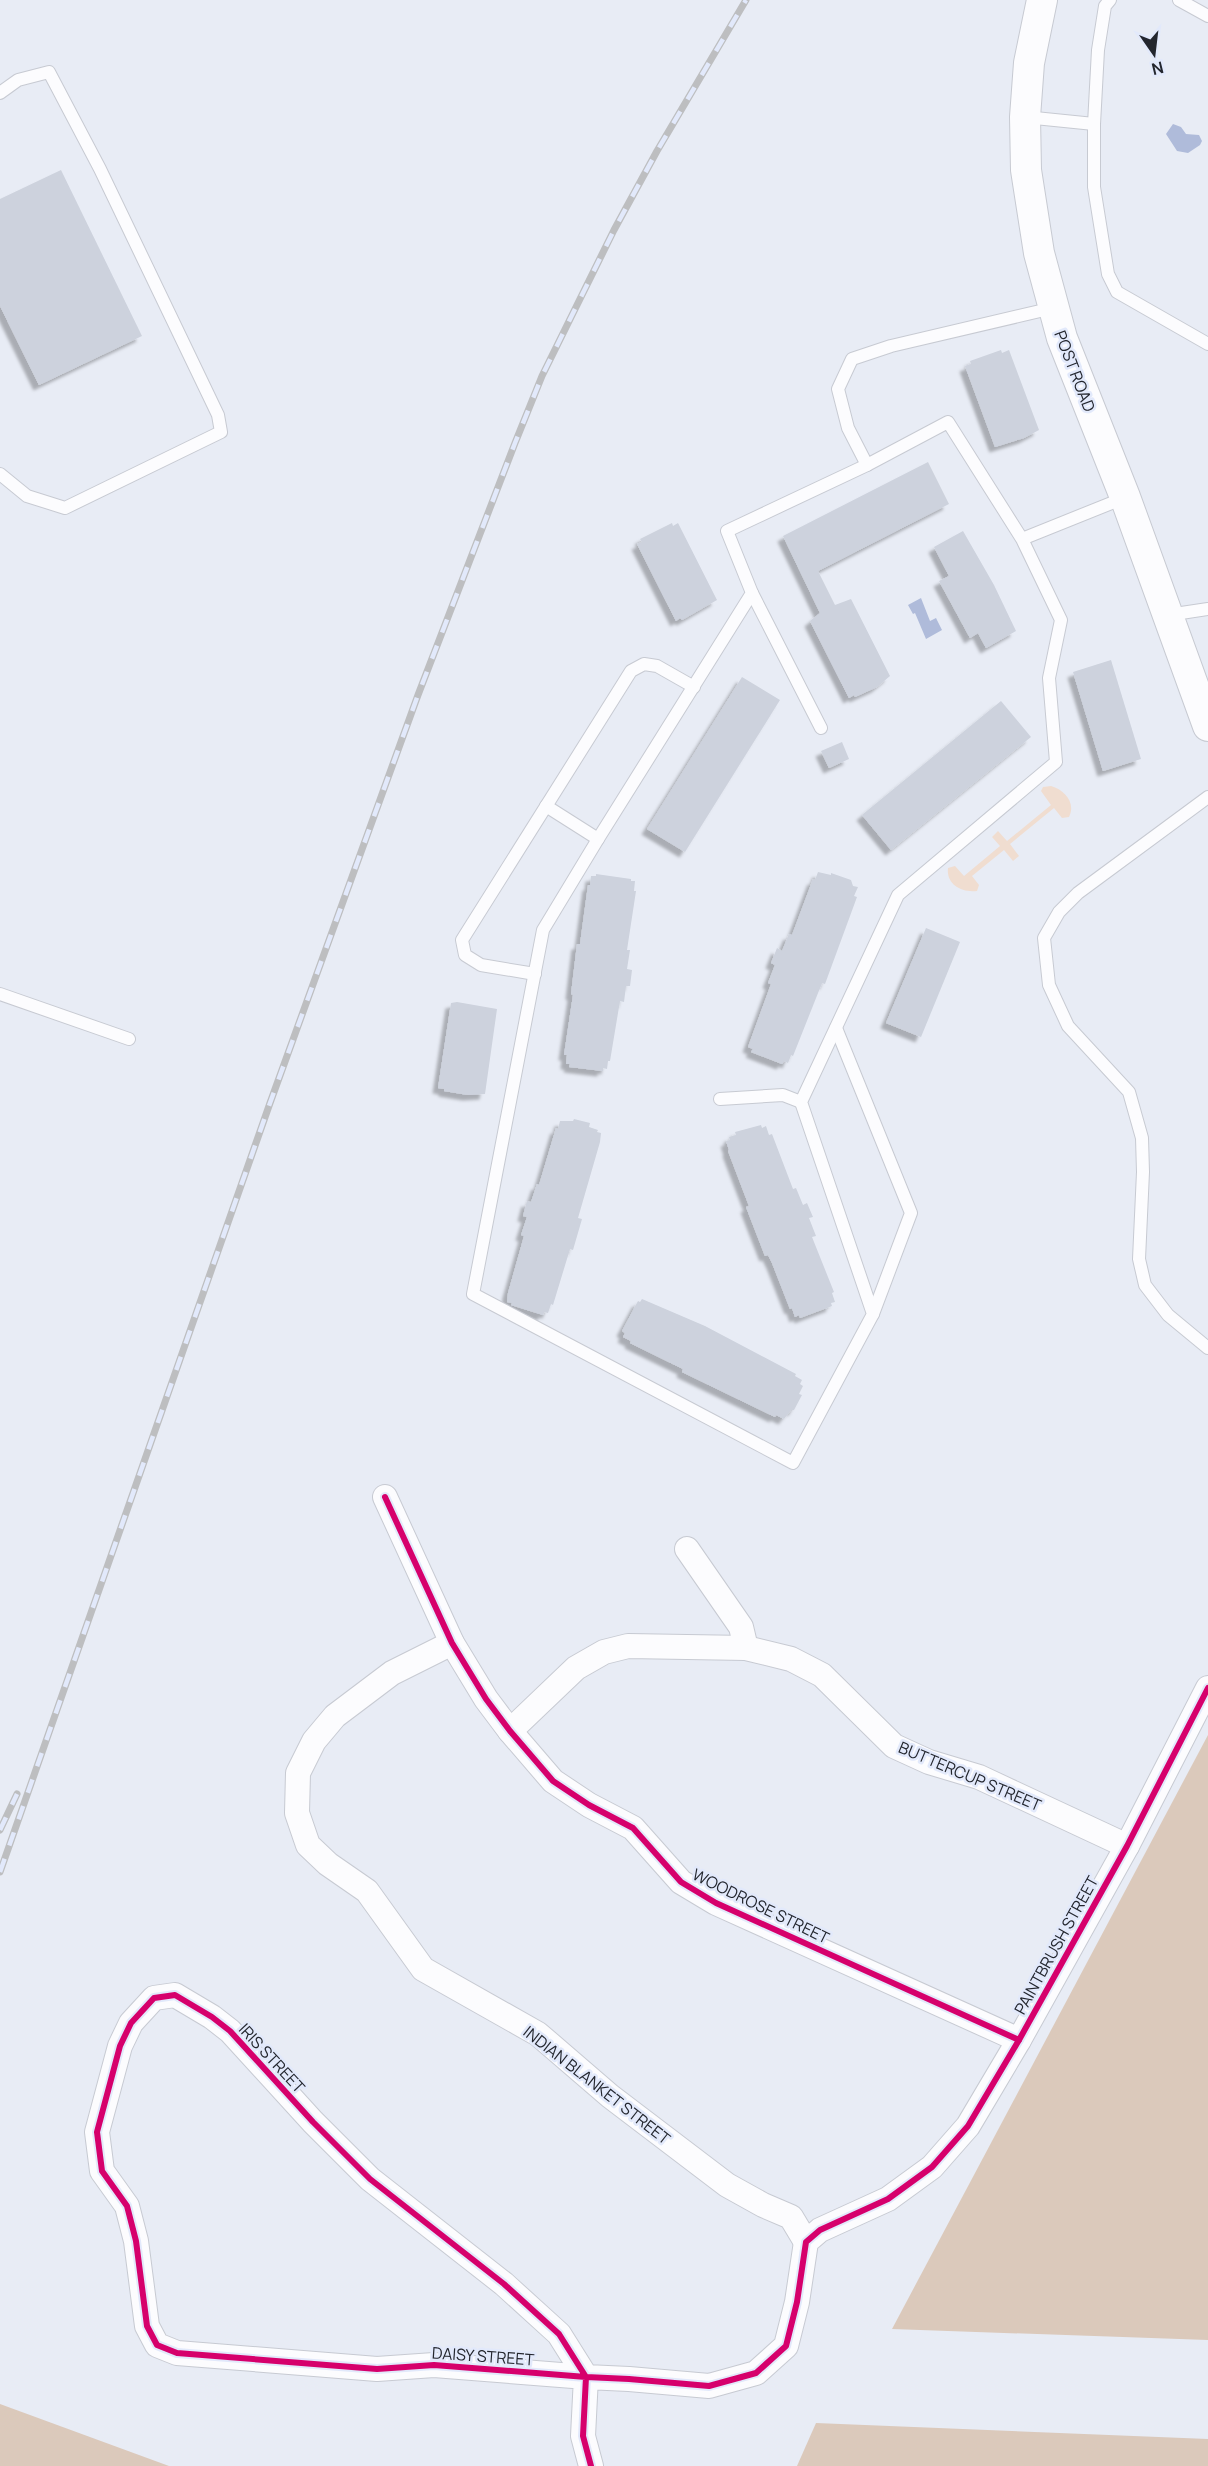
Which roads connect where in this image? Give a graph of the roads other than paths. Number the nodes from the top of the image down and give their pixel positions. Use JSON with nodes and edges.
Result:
{"nodes":[{"id":1,"x":1042,"y":0,"type":"edge"},
{"id":2,"x":1110,"y":0,"type":"edge"},
{"id":3,"x":1179,"y":0,"type":"edge"},
{"id":4,"x":1208,"y":16,"type":"edge"},
{"id":5,"x":0,"y":93,"type":"edge"},
{"id":6,"x":1025,"y":117,"type":"junction"},
{"id":7,"x":1094,"y":124,"type":"junction"},
{"id":8,"x":1053,"y":308,"type":"junction"},
{"id":9,"x":1208,"y":344,"type":"edge"},
{"id":10,"x":867,"y":465,"type":"junction"},
{"id":11,"x":0,"y":474,"type":"edge"},
{"id":12,"x":1125,"y":497,"type":"junction"},
{"id":13,"x":1022,"y":539,"type":"junction"},
{"id":14,"x":752,"y":593,"type":"junction"},
{"id":15,"x":1208,"y":609,"type":"edge"},
{"id":16,"x":1168,"y":615,"type":"junction"},
{"id":17,"x":694,"y":687,"type":"junction"},
{"id":18,"x":1208,"y":726,"type":"edge"},
{"id":19,"x":821,"y":728,"type":"dead end"},
{"id":20,"x":1208,"y":797,"type":"edge"},
{"id":21,"x":546,"y":806,"type":"junction"},
{"id":22,"x":598,"y":839,"type":"junction"},
{"id":23,"x":535,"y":974,"type":"junction"},
{"id":24,"x":0,"y":994,"type":"edge"},
{"id":25,"x":836,"y":1028,"type":"junction"},
{"id":26,"x":129,"y":1040,"type":"dead end"},
{"id":27,"x":720,"y":1099,"type":"dead end"},
{"id":28,"x":801,"y":1102,"type":"junction"},
{"id":29,"x":873,"y":1314,"type":"junction"},
{"id":30,"x":1208,"y":1348,"type":"edge"},
{"id":31,"x":385,"y":1497,"type":"dead end"},
{"id":32,"x":687,"y":1549,"type":"dead end"},
{"id":33,"x":452,"y":1643,"type":"junction"},
{"id":34,"x":746,"y":1648,"type":"junction"},
{"id":35,"x":1208,"y":1688,"type":"edge"},
{"id":36,"x":510,"y":1731,"type":"junction"},
{"id":37,"x":1127,"y":1845,"type":"junction"},
{"id":38,"x":1019,"y":2040,"type":"junction"},
{"id":39,"x":806,"y":2241,"type":"junction"},
{"id":40,"x":147,"y":2326,"type":"joint"},
{"id":41,"x":586,"y":2377,"type":"junction"},
{"id":42,"x":591,"y":2466,"type":"edge"}],
"edges":[{"from":1,"to":6,"type":"street","name":"POST ROAD"},
{"from":2,"to":7,"type":"lane"},
{"from":3,"to":4,"type":"lane"},
{"from":5,"to":11,"type":"lane"},
{"from":6,"to":7,"type":"lane"},
{"from":6,"to":8,"type":"street","name":"POST ROAD"},
{"from":7,"to":9,"type":"lane"},
{"from":8,"to":10,"type":"lane"},
{"from":8,"to":12,"type":"street","name":"POST ROAD"},
{"from":10,"to":13,"type":"lane"},
{"from":10,"to":14,"type":"lane"},
{"from":12,"to":13,"type":"lane"},
{"from":12,"to":16,"type":"street","name":"POST ROAD"},
{"from":13,"to":25,"type":"lane"},
{"from":14,"to":17,"type":"lane"},
{"from":14,"to":19,"type":"lane"},
{"from":15,"to":16,"type":"lane"},
{"from":16,"to":18,"type":"street","name":"POST ROAD"},
{"from":17,"to":21,"type":"lane"},
{"from":17,"to":22,"type":"lane"},
{"from":20,"to":30,"type":"lane"},
{"from":21,"to":22,"type":"lane"},
{"from":21,"to":23,"type":"lane"},
{"from":22,"to":23,"type":"lane"},
{"from":23,"to":29,"type":"lane"},
{"from":24,"to":26,"type":"lane"},
{"from":25,"to":28,"type":"lane"},
{"from":25,"to":29,"type":"lane"},
{"from":27,"to":28,"type":"lane"},
{"from":28,"to":29,"type":"lane"},
{"from":31,"to":33,"type":"street","name":"WOODROSE STREET"},
{"from":32,"to":34,"type":"street"},
{"from":33,"to":36,"type":"street","name":"WOODROSE STREET"},
{"from":33,"to":39,"type":"street","name":"INDIAN BLANKET STREET"},
{"from":34,"to":36,"type":"street","name":"BUTTERCUP STREET"},
{"from":34,"to":37,"type":"street","name":"BUTTERCUP STREET"},
{"from":35,"to":37,"type":"street","name":"PAINTBRUSH STREET"},
{"from":36,"to":38,"type":"street","name":"WOODROSE STREET"},
{"from":37,"to":38,"type":"street","name":"PAINTBRUSH STREET"},
{"from":38,"to":39,"type":"street","name":"PAINTBRUSH STREET"},
{"from":39,"to":41,"type":"street","name":"DAISY STREET"},
{"from":40,"to":41,"type":"street","name":"DAISY STREET"},
{"from":40,"to":41,"type":"street","name":"IRIS STREET"},
{"from":41,"to":42,"type":"street"}]}
